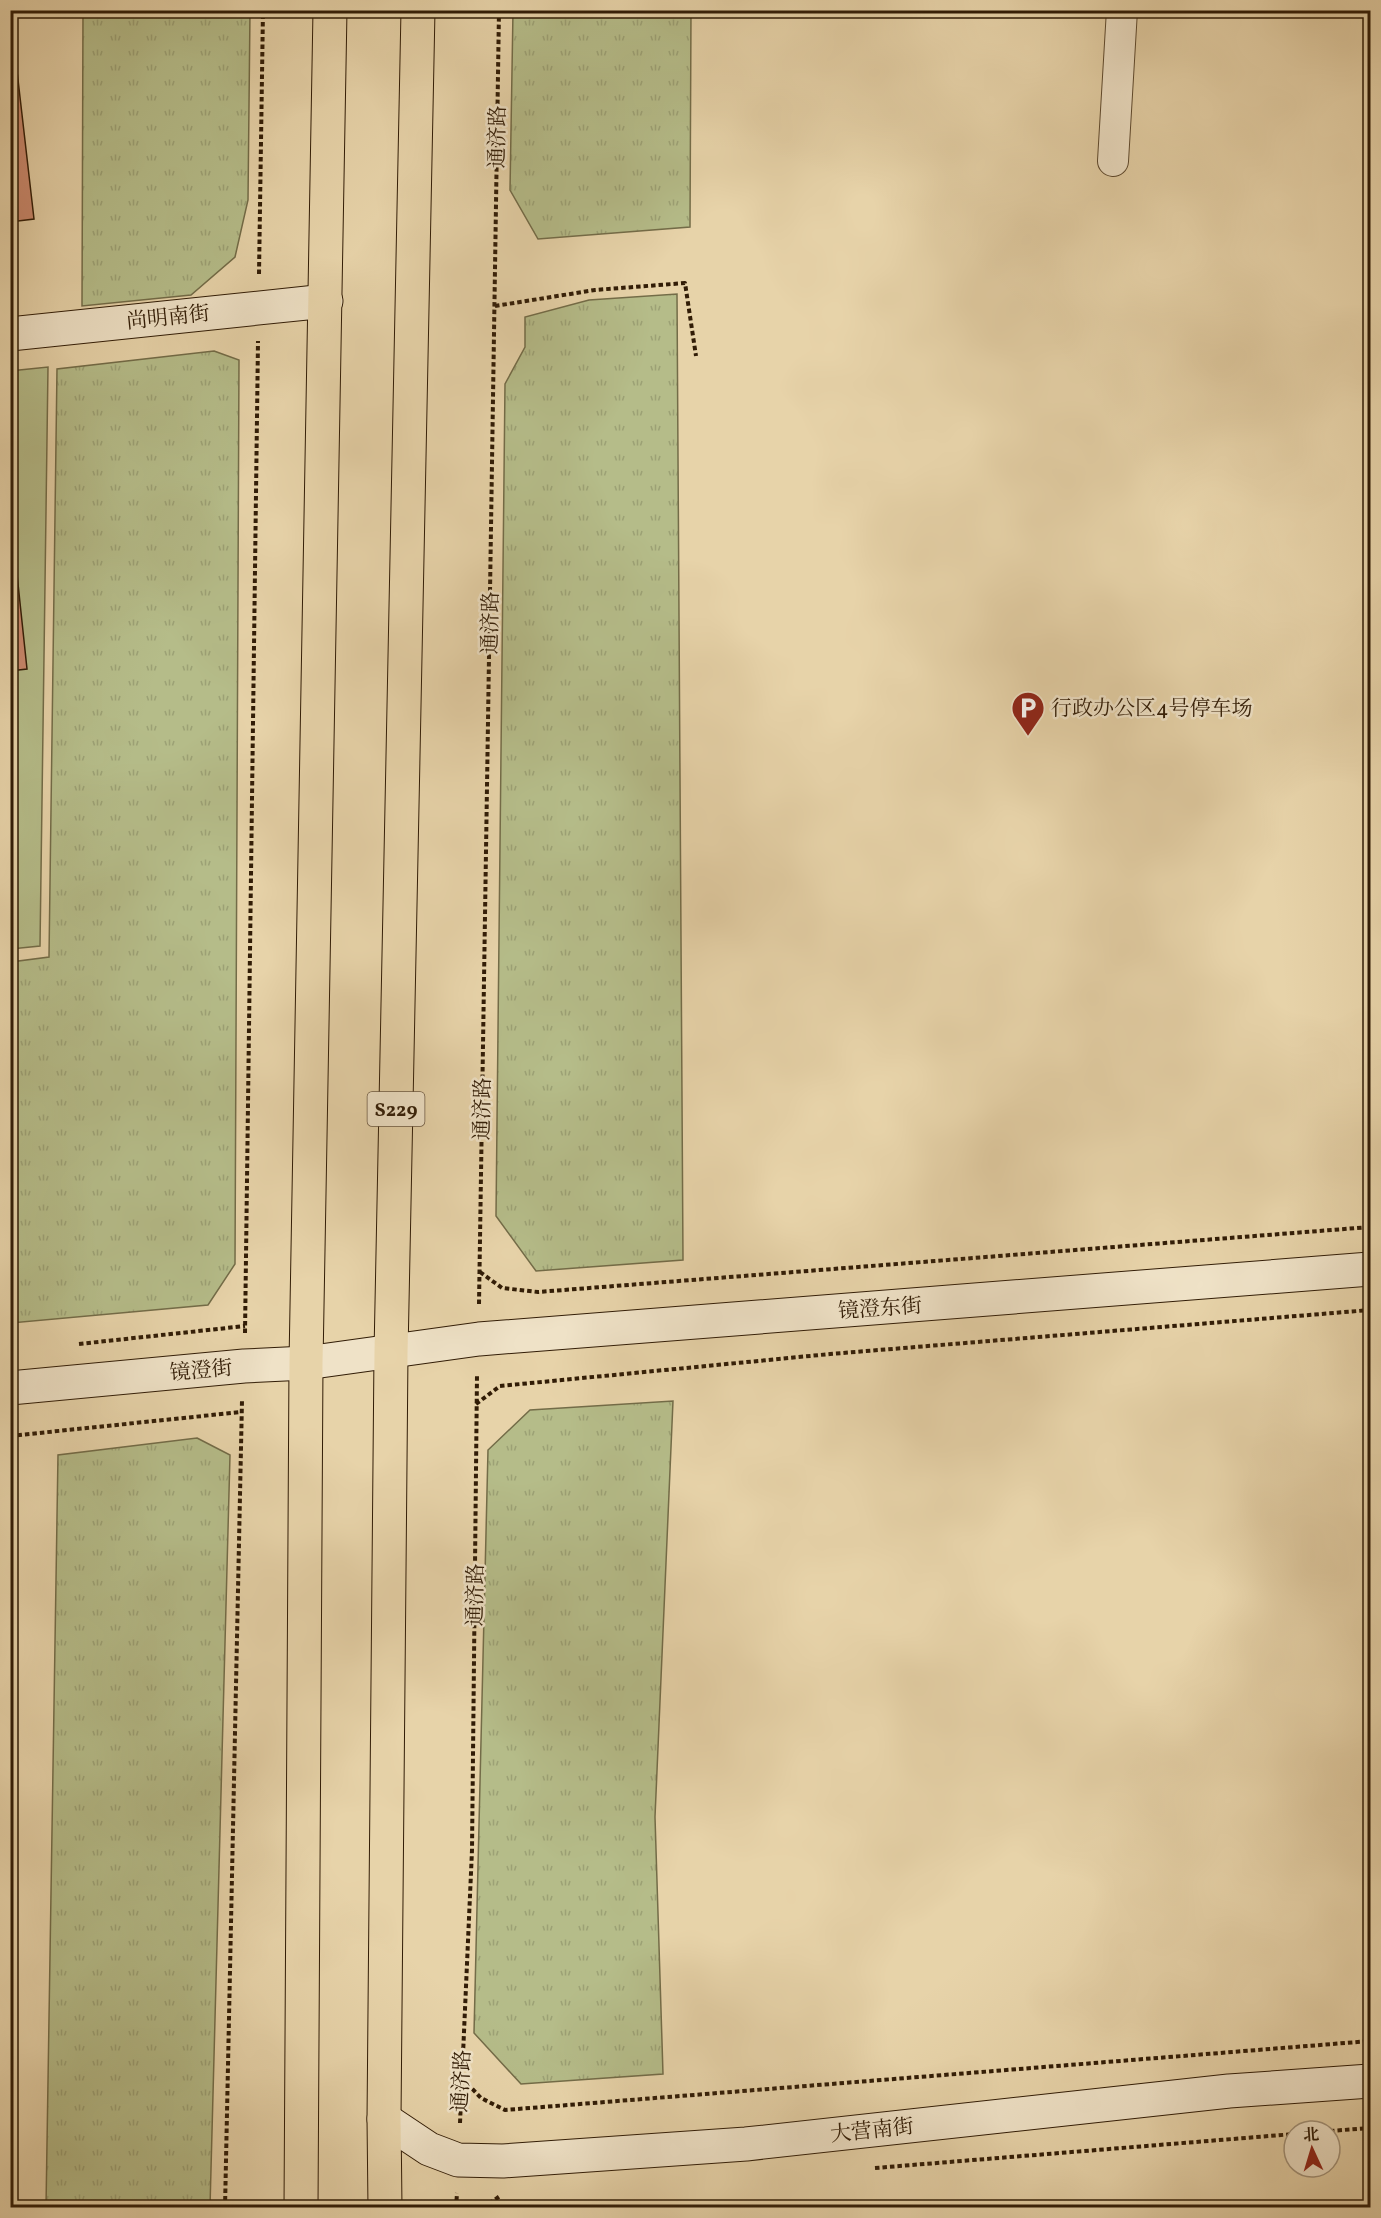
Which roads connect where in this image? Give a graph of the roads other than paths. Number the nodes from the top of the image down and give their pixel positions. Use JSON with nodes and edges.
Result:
{"nodes":[{"id":1,"x":330,"y":10,"type":"edge"},
{"id":2,"x":418,"y":10,"type":"edge"},
{"id":3,"x":1122,"y":10,"type":"edge"},
{"id":4,"x":1113,"y":161,"type":"dead end"},
{"id":5,"x":326,"y":301,"type":"junction"},
{"id":6,"x":10,"y":334,"type":"edge"},
{"id":7,"x":1371,"y":1269,"type":"edge"},
{"id":8,"x":391,"y":1353,"type":"junction"},
{"id":9,"x":306,"y":1363,"type":"junction"},
{"id":10,"x":10,"y":1388,"type":"edge"},
{"id":11,"x":1371,"y":2081,"type":"edge"},
{"id":12,"x":384,"y":2119,"type":"junction"},
{"id":13,"x":301,"y":2208,"type":"edge"},
{"id":14,"x":385,"y":2208,"type":"edge"}],
"edges":[{"from":1,"to":5,"type":"main road"},
{"from":2,"to":8,"type":"main road","number":"S229"},
{"from":3,"to":4,"type":"street"},
{"from":5,"to":6,"type":"street","name":"尚明南街"},
{"from":5,"to":9,"type":"main road"},
{"from":7,"to":8,"type":"street","name":"镜澄东街"},
{"from":8,"to":9,"type":"street","name":"镜澄街"},
{"from":8,"to":12,"type":"main road","number":"S229"},
{"from":9,"to":10,"type":"street","name":"镜澄街"},
{"from":9,"to":13,"type":"main road"},
{"from":11,"to":12,"type":"street","name":"大营南街"},
{"from":12,"to":14,"type":"main road","number":"S229"}]}
